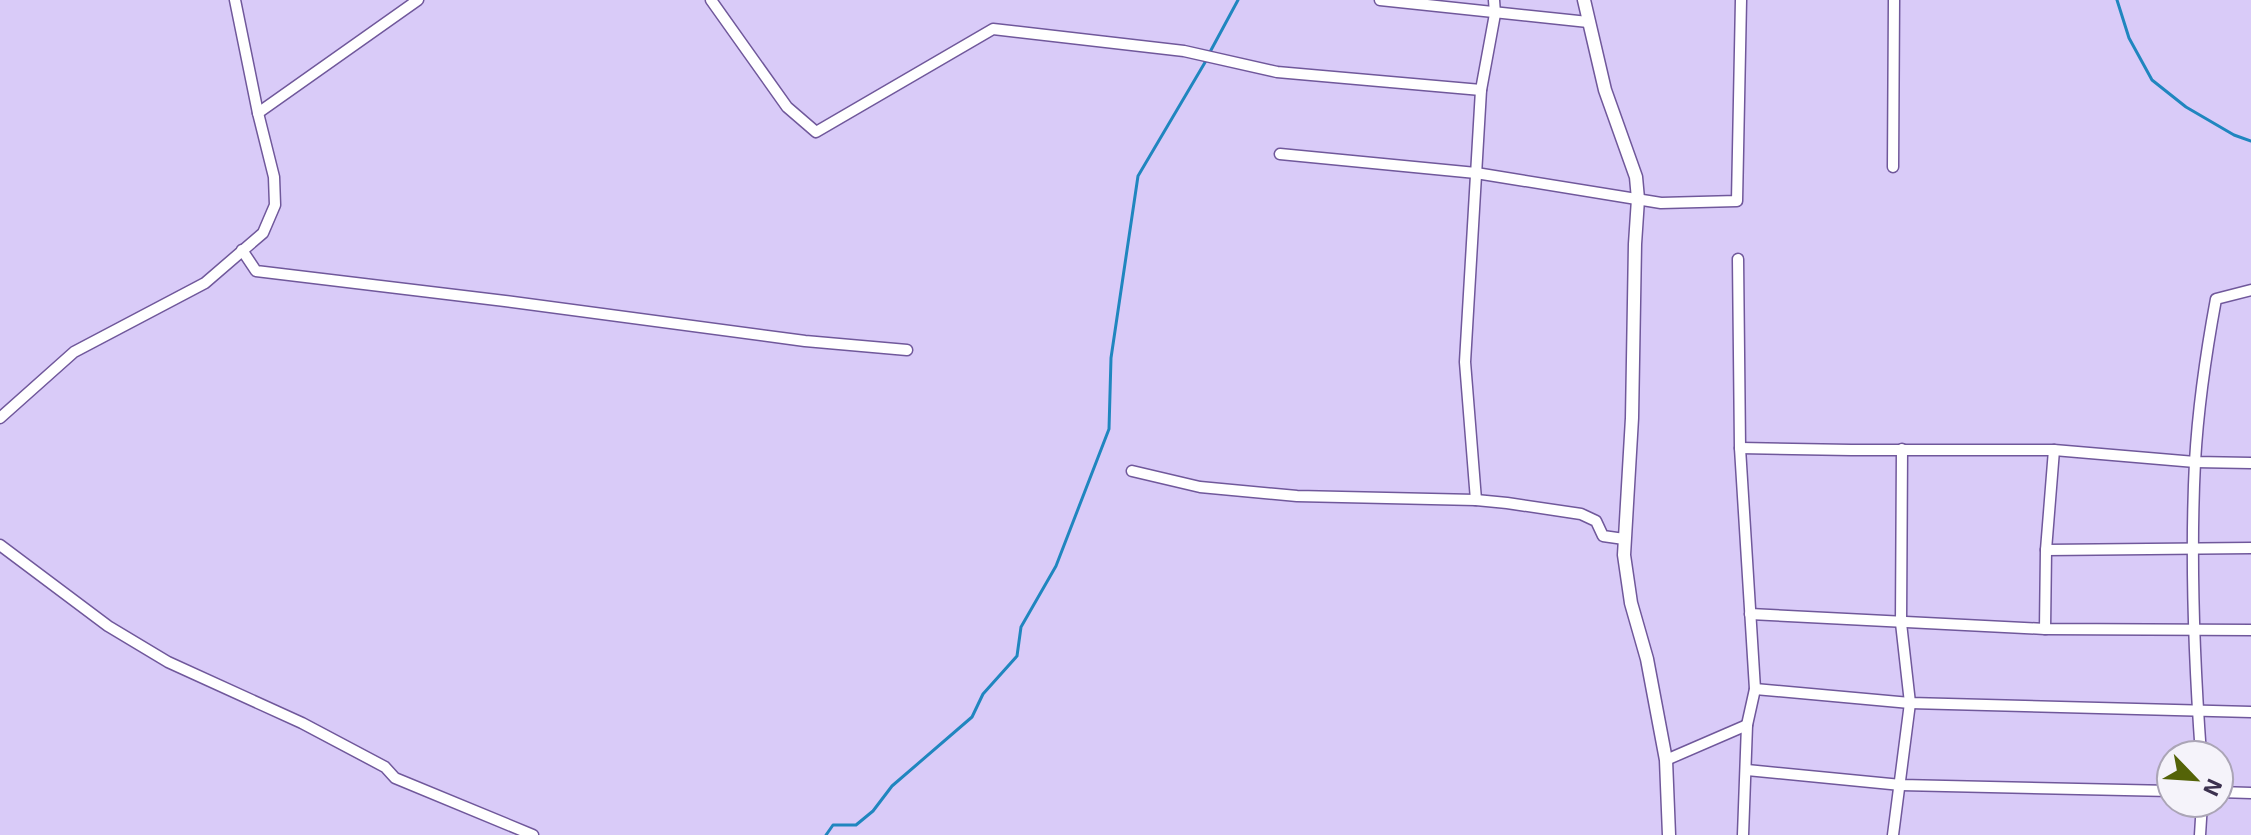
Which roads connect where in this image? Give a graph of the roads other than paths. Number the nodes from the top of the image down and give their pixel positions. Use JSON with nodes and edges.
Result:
{"nodes":[{"id":1,"x":235,"y":0,"type":"edge"},
{"id":2,"x":418,"y":0,"type":"edge"},
{"id":3,"x":711,"y":0,"type":"edge"},
{"id":4,"x":1380,"y":0,"type":"edge"},
{"id":5,"x":1494,"y":0,"type":"edge"},
{"id":6,"x":1584,"y":0,"type":"edge"},
{"id":7,"x":1741,"y":0,"type":"edge"},
{"id":8,"x":1894,"y":0,"type":"edge"},
{"id":9,"x":1495,"y":14,"type":"junction"},
{"id":10,"x":1588,"y":22,"type":"junction"},
{"id":11,"x":1481,"y":90,"type":"junction"},
{"id":12,"x":258,"y":113,"type":"junction"},
{"id":13,"x":1280,"y":154,"type":"dead end"},
{"id":14,"x":1893,"y":167,"type":"dead end"},
{"id":15,"x":1476,"y":173,"type":"junction"},
{"id":16,"x":1638,"y":199,"type":"junction"},
{"id":17,"x":242,"y":250,"type":"junction"},
{"id":18,"x":1738,"y":259,"type":"dead end"},
{"id":19,"x":2251,"y":290,"type":"edge"},
{"id":20,"x":907,"y":350,"type":"dead end"},
{"id":21,"x":0,"y":418,"type":"edge"},
{"id":22,"x":1740,"y":448,"type":"junction"},
{"id":23,"x":1902,"y":449,"type":"junction"},
{"id":24,"x":2054,"y":450,"type":"junction"},
{"id":25,"x":2195,"y":462,"type":"junction"},
{"id":26,"x":2251,"y":463,"type":"edge"},
{"id":27,"x":1132,"y":471,"type":"dead end"},
{"id":28,"x":1476,"y":500,"type":"junction"},
{"id":29,"x":1624,"y":539,"type":"junction"},
{"id":30,"x":0,"y":545,"type":"edge"},
{"id":31,"x":2194,"y":548,"type":"junction"},
{"id":32,"x":2251,"y":548,"type":"edge"},
{"id":33,"x":2046,"y":550,"type":"junction"},
{"id":34,"x":1750,"y":614,"type":"junction"},
{"id":35,"x":1901,"y":623,"type":"junction"},
{"id":36,"x":2045,"y":629,"type":"junction"},
{"id":37,"x":2193,"y":630,"type":"junction"},
{"id":38,"x":2251,"y":630,"type":"edge"},
{"id":39,"x":1755,"y":689,"type":"junction"},
{"id":40,"x":1910,"y":703,"type":"junction"},
{"id":41,"x":2198,"y":710,"type":"junction"},
{"id":42,"x":2251,"y":712,"type":"edge"},
{"id":43,"x":1747,"y":725,"type":"junction"},
{"id":44,"x":2200,"y":739,"type":"edge"},
{"id":45,"x":1666,"y":760,"type":"junction"},
{"id":46,"x":1747,"y":770,"type":"junction"},
{"id":47,"x":1901,"y":785,"type":"junction"},
{"id":48,"x":2155,"y":791,"type":"edge"},
{"id":49,"x":533,"y":835,"type":"edge"},
{"id":50,"x":1669,"y":835,"type":"edge"},
{"id":51,"x":1743,"y":835,"type":"edge"},
{"id":52,"x":1893,"y":835,"type":"edge"}],
"edges":[{"from":1,"to":12,"type":"street"},
{"from":2,"to":12,"type":"street"},
{"from":3,"to":11,"type":"street"},
{"from":4,"to":9,"type":"street"},
{"from":5,"to":9,"type":"street"},
{"from":6,"to":10,"type":"street"},
{"from":7,"to":16,"type":"street"},
{"from":8,"to":14,"type":"street"},
{"from":9,"to":10,"type":"street"},
{"from":9,"to":11,"type":"street"},
{"from":10,"to":16,"type":"street"},
{"from":11,"to":15,"type":"street"},
{"from":12,"to":17,"type":"street"},
{"from":13,"to":15,"type":"street"},
{"from":15,"to":16,"type":"street"},
{"from":15,"to":28,"type":"street"},
{"from":16,"to":29,"type":"street"},
{"from":17,"to":20,"type":"street"},
{"from":17,"to":21,"type":"street"},
{"from":18,"to":22,"type":"street"},
{"from":19,"to":25,"type":"street"},
{"from":22,"to":23,"type":"street"},
{"from":22,"to":34,"type":"street"},
{"from":23,"to":24,"type":"street"},
{"from":23,"to":35,"type":"street"},
{"from":24,"to":25,"type":"street"},
{"from":24,"to":33,"type":"street"},
{"from":25,"to":26,"type":"street"},
{"from":25,"to":31,"type":"street"},
{"from":27,"to":28,"type":"street"},
{"from":28,"to":29,"type":"street"},
{"from":29,"to":45,"type":"street"},
{"from":30,"to":49,"type":"street"},
{"from":31,"to":32,"type":"street"},
{"from":31,"to":33,"type":"street"},
{"from":31,"to":37,"type":"street"},
{"from":33,"to":36,"type":"street"},
{"from":34,"to":35,"type":"street"},
{"from":34,"to":39,"type":"street"},
{"from":35,"to":36,"type":"street"},
{"from":35,"to":40,"type":"street"},
{"from":36,"to":37,"type":"street"},
{"from":37,"to":38,"type":"street"},
{"from":37,"to":41,"type":"street"},
{"from":39,"to":40,"type":"street"},
{"from":39,"to":43,"type":"street"},
{"from":40,"to":41,"type":"street"},
{"from":40,"to":47,"type":"street"},
{"from":41,"to":42,"type":"street"},
{"from":41,"to":44,"type":"street"},
{"from":43,"to":45,"type":"street"},
{"from":43,"to":46,"type":"street"},
{"from":45,"to":50,"type":"street"},
{"from":46,"to":47,"type":"street"},
{"from":46,"to":51,"type":"street"},
{"from":47,"to":48,"type":"street"},
{"from":47,"to":52,"type":"street"}]}
